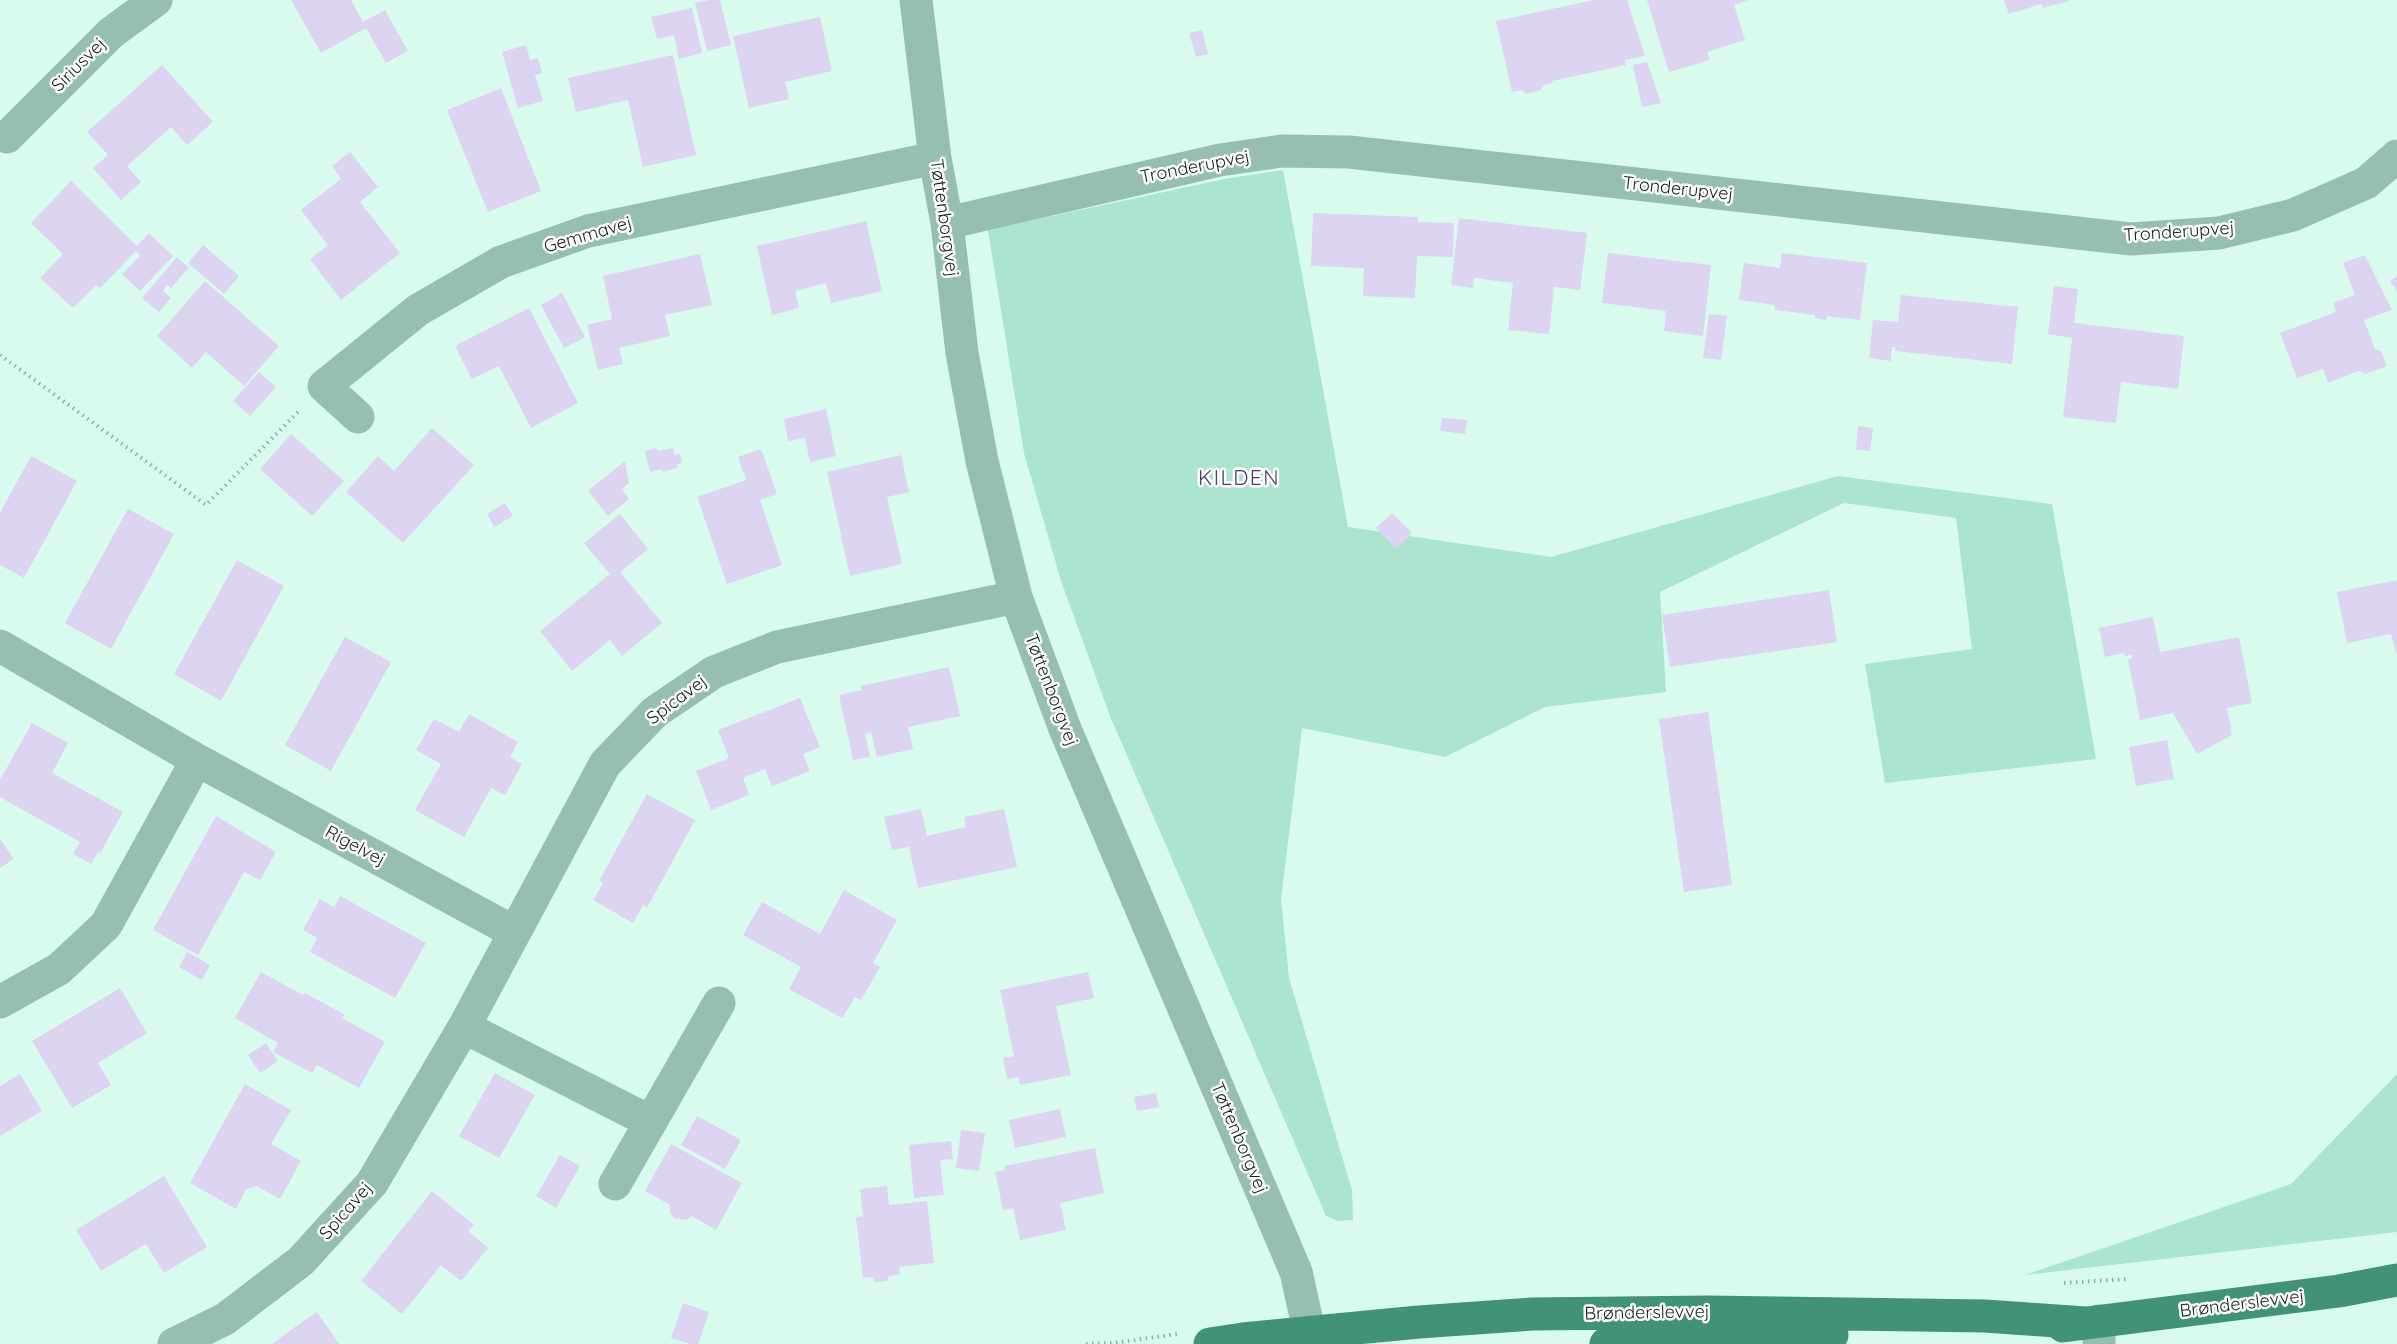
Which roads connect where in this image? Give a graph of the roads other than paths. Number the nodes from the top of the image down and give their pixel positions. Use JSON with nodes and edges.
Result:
{"nodes":[{"id":1,"x":156,"y":0,"type":"edge"},
{"id":2,"x":916,"y":0,"type":"edge"},
{"id":3,"x":7,"y":137,"type":"dead end"},
{"id":4,"x":2397,"y":156,"type":"edge"},
{"id":5,"x":935,"y":158,"type":"junction"},
{"id":6,"x":947,"y":223,"type":"junction"},
{"id":7,"x":358,"y":417,"type":"dead end"},
{"id":8,"x":1016,"y":597,"type":"junction"},
{"id":9,"x":0,"y":646,"type":"edge"},
{"id":10,"x":197,"y":760,"type":"junction"},
{"id":11,"x":514,"y":932,"type":"junction"},
{"id":12,"x":0,"y":1002,"type":"edge"},
{"id":13,"x":719,"y":1004,"type":"dead end"},
{"id":14,"x":464,"y":1027,"type":"junction"},
{"id":15,"x":651,"y":1122,"type":"junction"},
{"id":16,"x":615,"y":1184,"type":"dead end"},
{"id":17,"x":2397,"y":1280,"type":"edge"},
{"id":18,"x":2095,"y":1329,"type":"edge"},
{"id":19,"x":1311,"y":1338,"type":"edge"},
{"id":20,"x":174,"y":1344,"type":"edge"},
{"id":21,"x":1210,"y":1344,"type":"edge"},
{"id":22,"x":1606,"y":1344,"type":"edge"}],
"edges":[{"from":1,"to":3,"type":"street","name":"Siriusvej"},
{"from":2,"to":5,"type":"street","name":"Tøttenborgvej"},
{"from":4,"to":6,"type":"street","name":"Tronderupvej"},
{"from":5,"to":6,"type":"street","name":"Tøttenborgvej"},
{"from":5,"to":7,"type":"street","name":"Gemmavej"},
{"from":6,"to":8,"type":"street","name":"Tøttenborgvej"},
{"from":8,"to":11,"type":"street","name":"Spicavej"},
{"from":8,"to":19,"type":"street","name":"Tøttenborgvej"},
{"from":9,"to":10,"type":"street","name":"Rigelvej"},
{"from":10,"to":11,"type":"street","name":"Rigelvej"},
{"from":10,"to":12,"type":"street"},
{"from":11,"to":14,"type":"street","name":"Spicavej"},
{"from":13,"to":15,"type":"street"},
{"from":14,"to":15,"type":"street"},
{"from":14,"to":20,"type":"street","name":"Spicavej"},
{"from":15,"to":16,"type":"street"},
{"from":17,"to":18,"type":"main road","name":"Brønderslevvej"},
{"from":18,"to":19,"type":"main road","name":"Brønderslevvej"},
{"from":18,"to":22,"type":"main road","name":"Brønderslevvej"},
{"from":19,"to":21,"type":"main road","name":"Brønderslevvej"}]}
